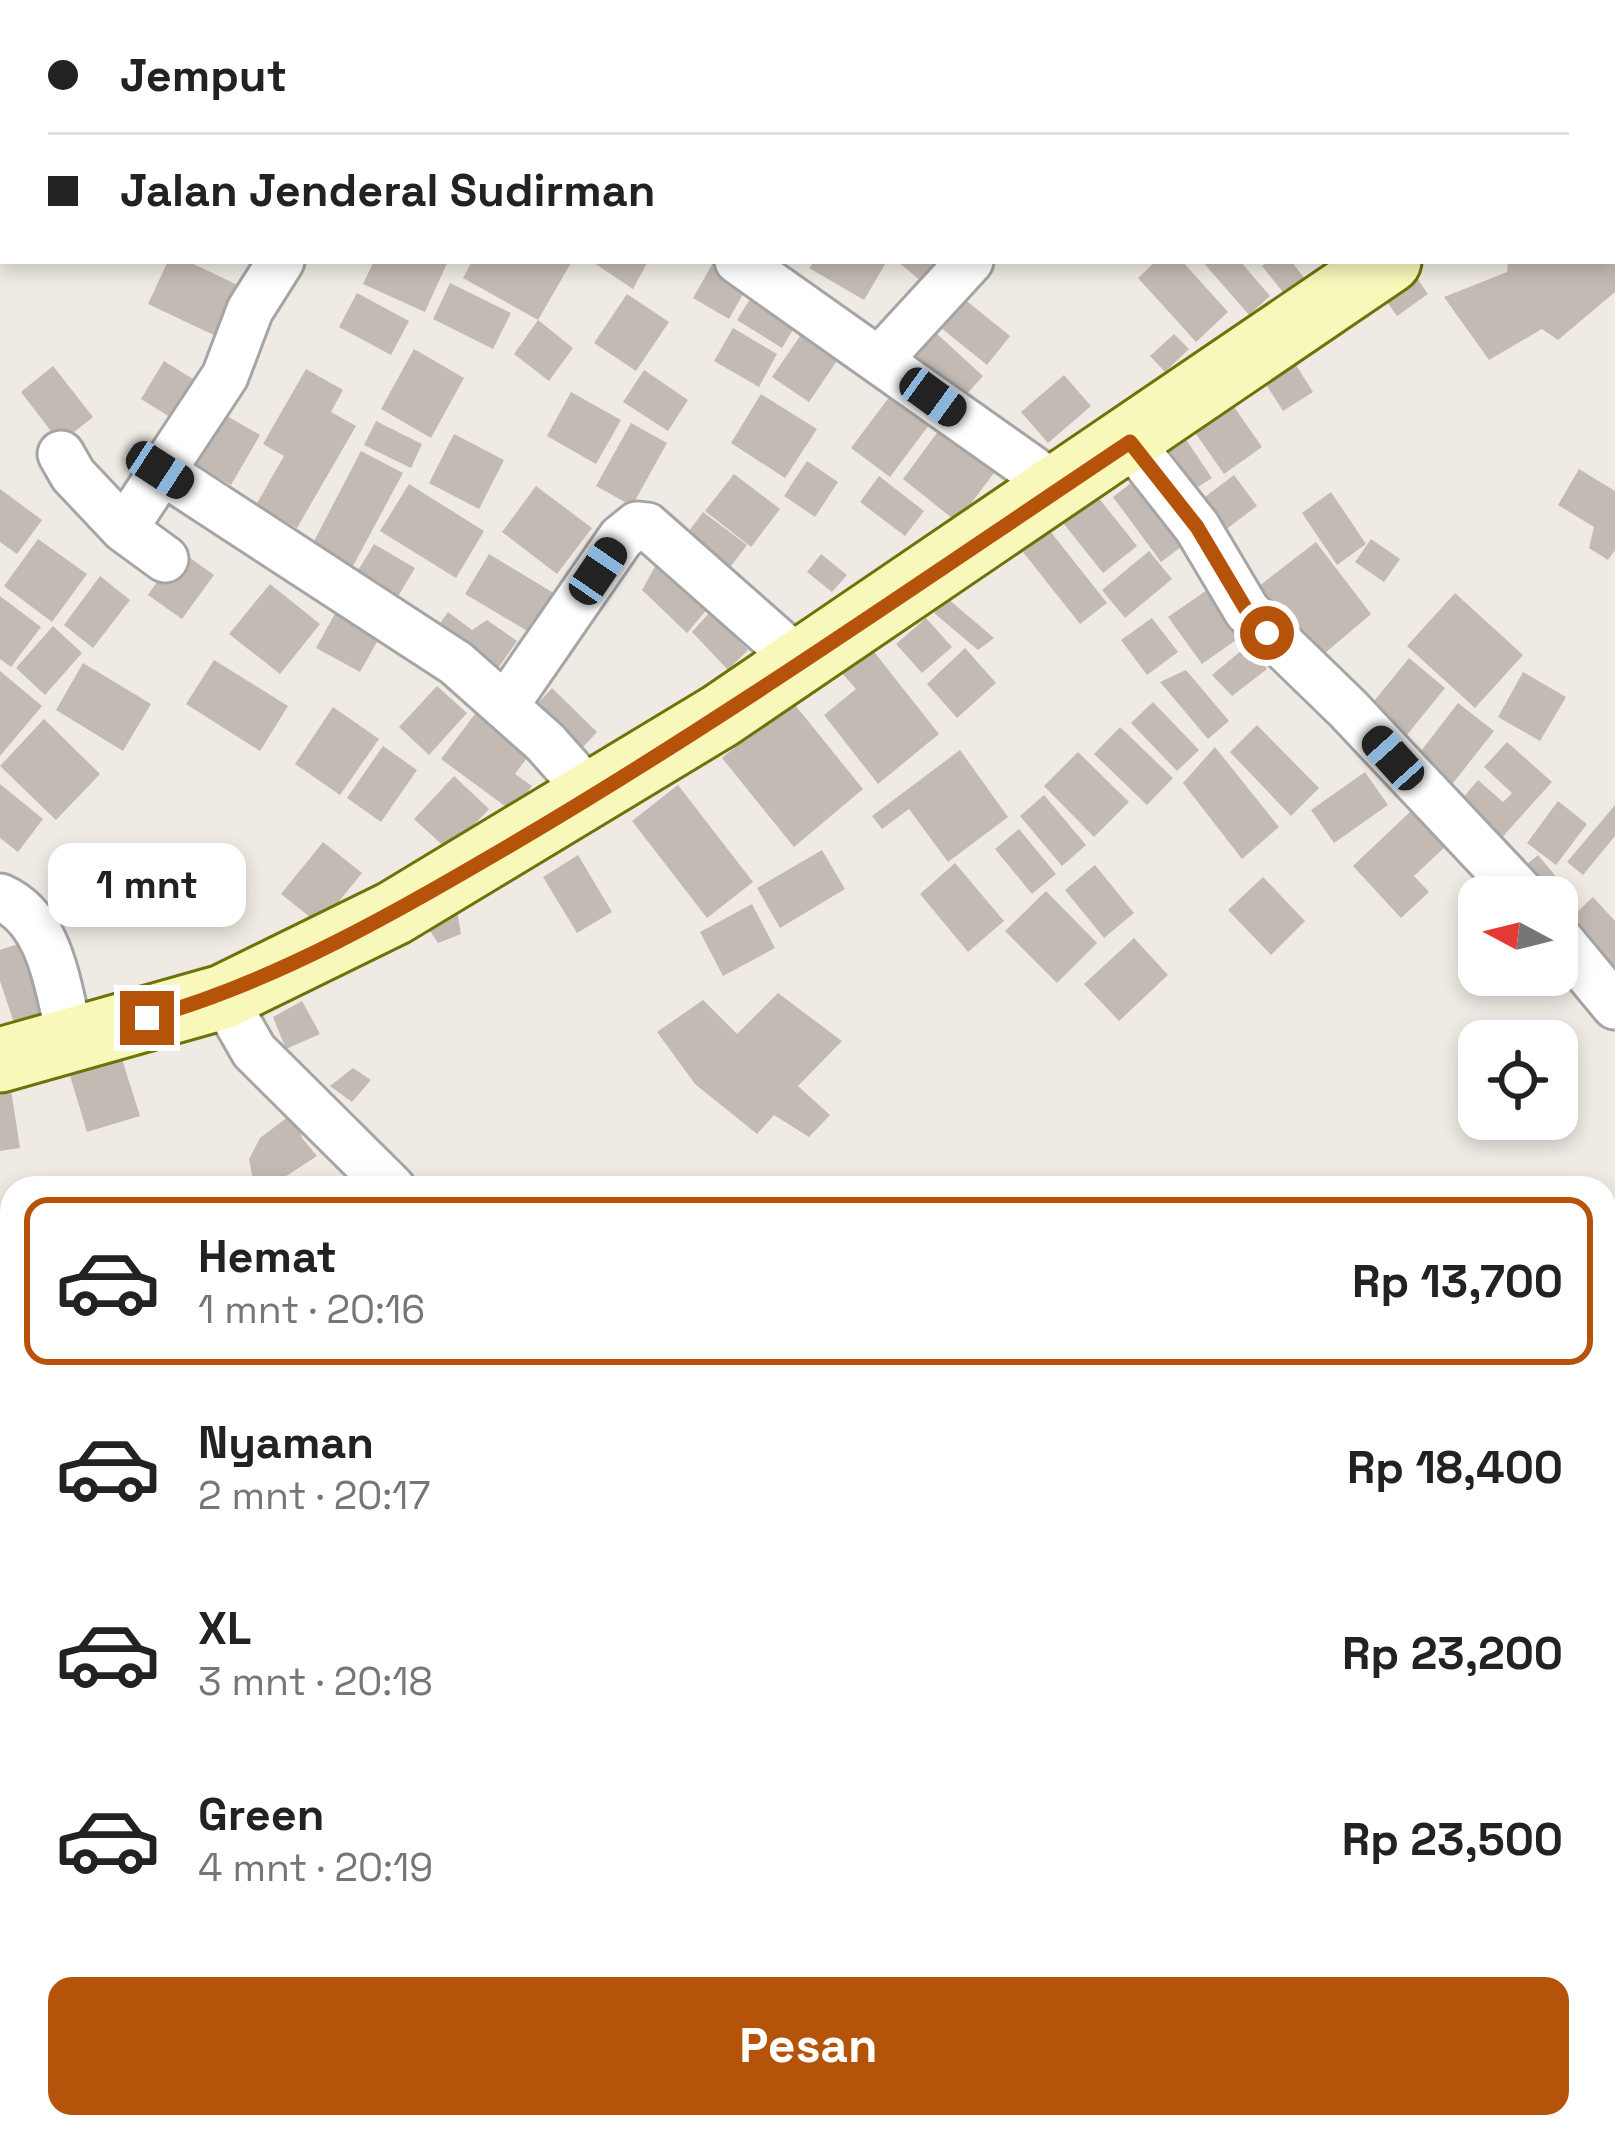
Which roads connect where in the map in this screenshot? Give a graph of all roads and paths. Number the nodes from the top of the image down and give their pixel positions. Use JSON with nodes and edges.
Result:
{"nodes":[{"id":1,"x":279,"y":264,"type":"edge"},
{"id":2,"x":749,"y":264,"type":"edge"},
{"id":3,"x":967,"y":264,"type":"edge"},
{"id":4,"x":1385,"y":264,"type":"edge"},
{"id":5,"x":791,"y":276,"type":"edge"},
{"id":6,"x":879,"y":360,"type":"junction"},
{"id":7,"x":1130,"y":442,"type":"junction"},
{"id":8,"x":61,"y":454,"type":"dead end"},
{"id":9,"x":160,"y":470,"type":"junction"},
{"id":10,"x":1059,"y":488,"type":"junction"},
{"id":11,"x":124,"y":529,"type":"junction"},
{"id":12,"x":165,"y":559,"type":"dead end"},
{"id":13,"x":800,"y":661,"type":"junction"},
{"id":14,"x":505,"y":706,"type":"junction"},
{"id":15,"x":592,"y":796,"type":"junction"},
{"id":16,"x":1505,"y":876,"type":"edge"},
{"id":17,"x":0,"y":897,"type":"edge"},
{"id":18,"x":1578,"y":961,"type":"edge"},
{"id":19,"x":223,"y":997,"type":"junction"},
{"id":20,"x":1615,"y":1006,"type":"edge"},
{"id":21,"x":71,"y":1040,"type":"junction"},
{"id":22,"x":0,"y":1060,"type":"edge"},
{"id":23,"x":368,"y":1176,"type":"edge"}],
"edges":[{"from":1,"to":9,"type":"street"},
{"from":2,"to":5,"type":"street"},
{"from":3,"to":6,"type":"street"},
{"from":4,"to":7,"type":"main road"},
{"from":5,"to":6,"type":"street"},
{"from":6,"to":10,"type":"street"},
{"from":7,"to":10,"type":"main road"},
{"from":7,"to":16,"type":"street"},
{"from":8,"to":11,"type":"street"},
{"from":9,"to":11,"type":"street"},
{"from":9,"to":14,"type":"street"},
{"from":10,"to":13,"type":"main road"},
{"from":11,"to":12,"type":"street"},
{"from":13,"to":14,"type":"street"},
{"from":13,"to":15,"type":"main road"},
{"from":14,"to":15,"type":"street"},
{"from":15,"to":19,"type":"main road"},
{"from":17,"to":21,"type":"street"},
{"from":18,"to":20,"type":"street"},
{"from":19,"to":21,"type":"main road"},
{"from":19,"to":23,"type":"street"},
{"from":21,"to":22,"type":"main road"}]}
